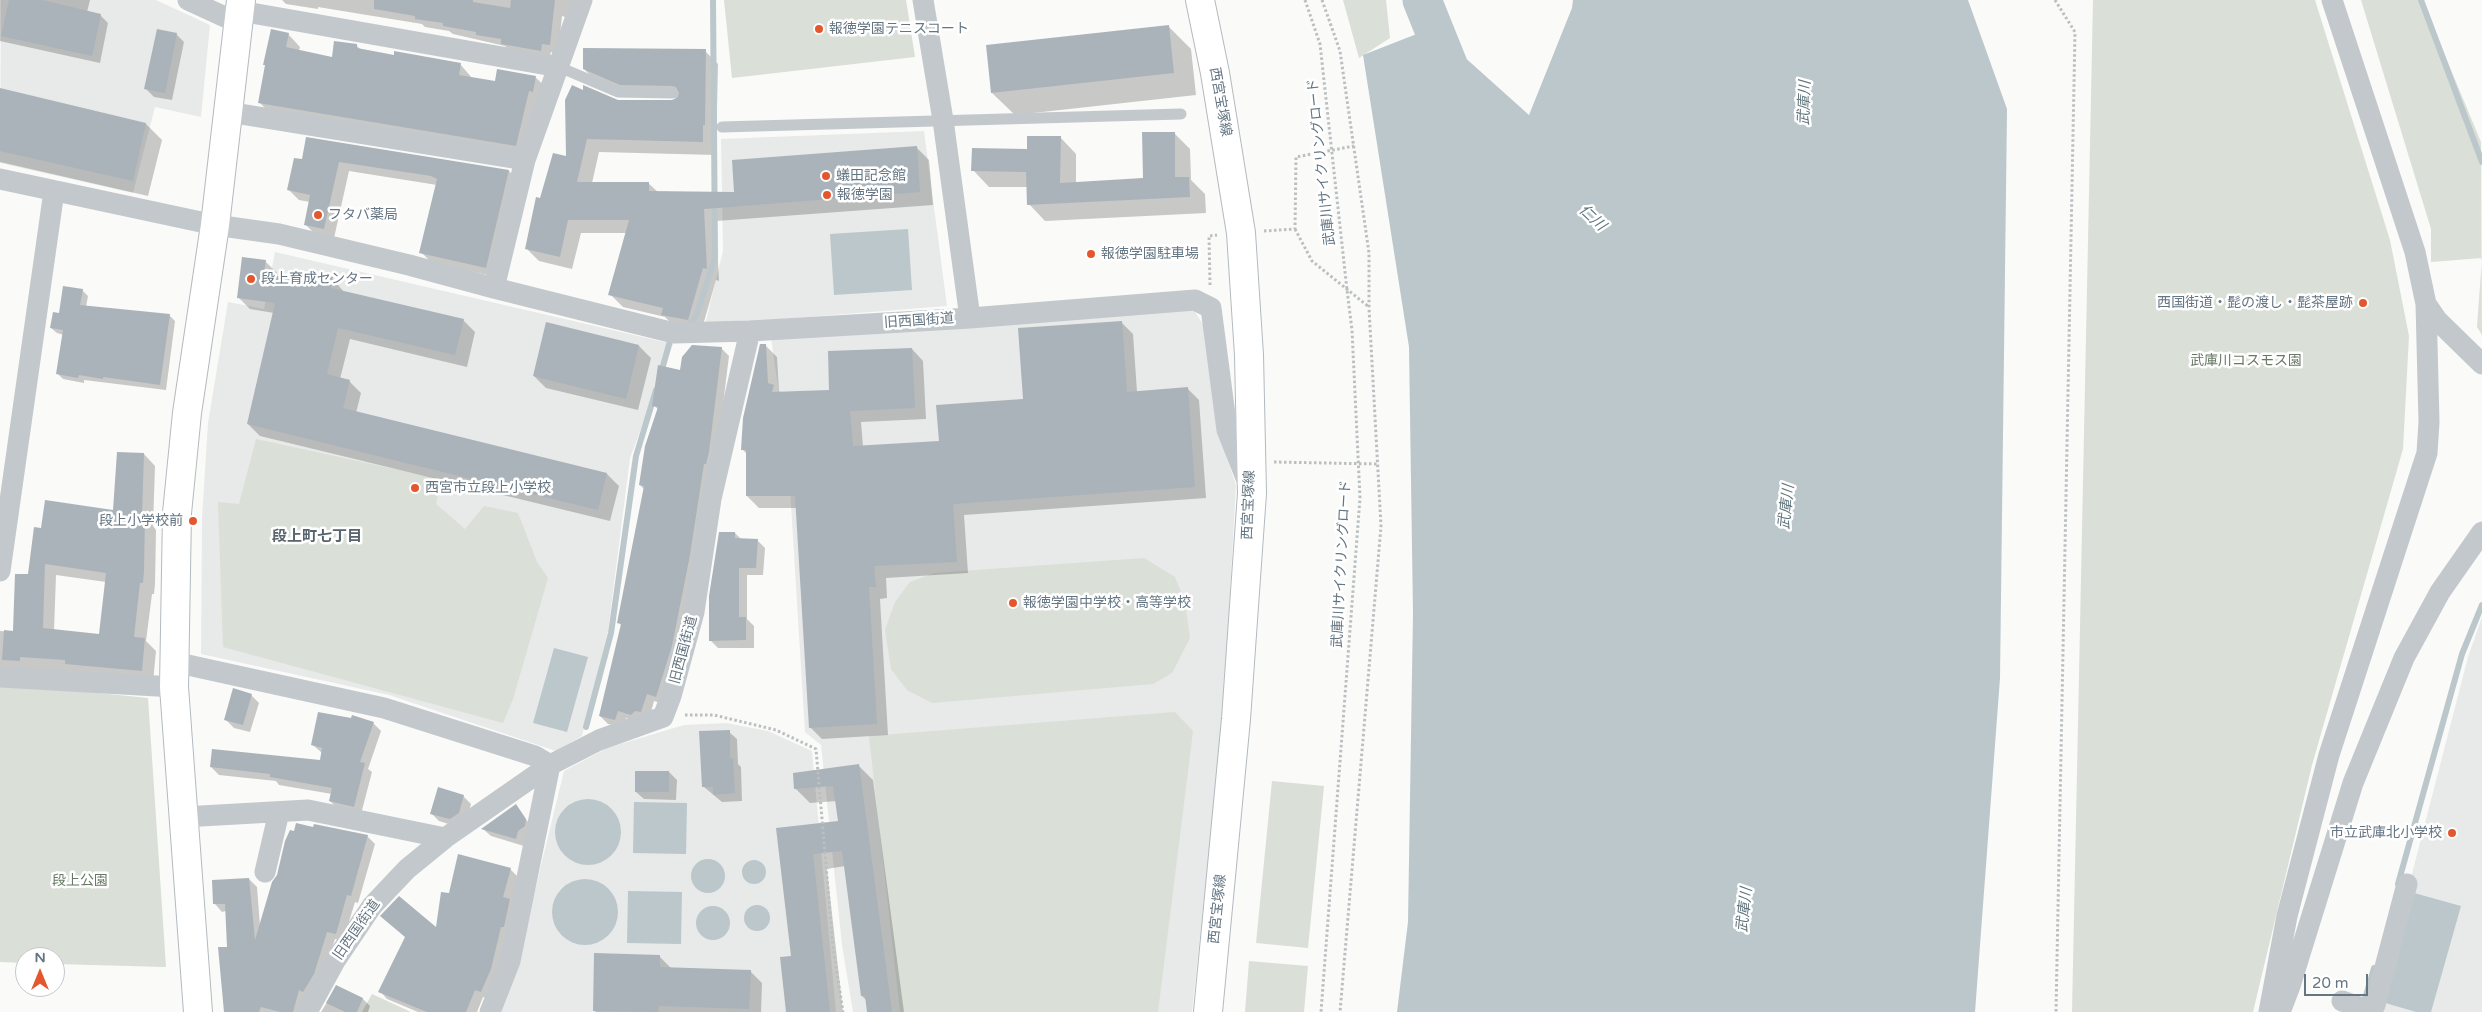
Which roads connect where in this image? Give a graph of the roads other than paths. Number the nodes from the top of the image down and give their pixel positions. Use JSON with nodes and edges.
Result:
{"nodes":[{"id":1,"x":188,"y":0,"type":"edge"},
{"id":2,"x":582,"y":0,"type":"edge"},
{"id":3,"x":923,"y":0,"type":"edge"},
{"id":4,"x":1200,"y":0,"type":"edge"},
{"id":5,"x":2332,"y":0,"type":"edge"},
{"id":6,"x":240,"y":11,"type":"edge"},
{"id":7,"x":559,"y":67,"type":"junction"},
{"id":8,"x":672,"y":93,"type":"dead end"},
{"id":9,"x":228,"y":112,"type":"junction"},
{"id":10,"x":1181,"y":114,"type":"dead end"},
{"id":11,"x":943,"y":120,"type":"junction"},
{"id":12,"x":722,"y":127,"type":"dead end"},
{"id":13,"x":526,"y":160,"type":"junction"},
{"id":14,"x":0,"y":179,"type":"edge"},
{"id":15,"x":54,"y":191,"type":"junction"},
{"id":16,"x":215,"y":225,"type":"junction"},
{"id":17,"x":494,"y":288,"type":"junction"},
{"id":18,"x":2426,"y":304,"type":"junction"},
{"id":19,"x":970,"y":318,"type":"junction"},
{"id":20,"x":750,"y":331,"type":"junction"},
{"id":21,"x":2482,"y":364,"type":"edge"},
{"id":22,"x":1252,"y":493,"type":"junction"},
{"id":23,"x":2482,"y":532,"type":"edge"},
{"id":24,"x":0,"y":571,"type":"edge"},
{"id":25,"x":174,"y":675,"type":"junction"},
{"id":26,"x":0,"y":677,"type":"edge"},
{"id":27,"x":550,"y":765,"type":"junction"},
{"id":28,"x":279,"y":812,"type":"junction"},
{"id":29,"x":183,"y":817,"type":"junction"},
{"id":30,"x":446,"y":838,"type":"junction"},
{"id":31,"x":265,"y":872,"type":"dead end"},
{"id":32,"x":2407,"y":884,"type":"dead end"},
{"id":33,"x":2342,"y":1001,"type":"dead end"},
{"id":34,"x":2370,"y":1011,"type":"edge"},
{"id":35,"x":198,"y":1012,"type":"edge"},
{"id":36,"x":307,"y":1012,"type":"edge"},
{"id":37,"x":490,"y":1012,"type":"edge"},
{"id":38,"x":1208,"y":1012,"type":"edge"},
{"id":39,"x":2269,"y":1012,"type":"edge"},
{"id":40,"x":2280,"y":1012,"type":"edge"}],
"edges":[{"from":1,"to":6,"type":"street"},
{"from":2,"to":7,"type":"street"},
{"from":3,"to":11,"type":"street"},
{"from":4,"to":22,"type":"main road","name":"西宮宝塚線"},
{"from":5,"to":18,"type":"street"},
{"from":6,"to":7,"type":"street"},
{"from":6,"to":9,"type":"main road"},
{"from":7,"to":8,"type":"lane"},
{"from":7,"to":13,"type":"street"},
{"from":9,"to":13,"type":"street"},
{"from":9,"to":16,"type":"main road"},
{"from":10,"to":11,"type":"lane"},
{"from":11,"to":12,"type":"lane"},
{"from":11,"to":19,"type":"street"},
{"from":13,"to":17,"type":"street"},
{"from":14,"to":15,"type":"street"},
{"from":15,"to":16,"type":"street"},
{"from":15,"to":24,"type":"street"},
{"from":16,"to":17,"type":"street"},
{"from":16,"to":25,"type":"main road"},
{"from":17,"to":20,"type":"street"},
{"from":18,"to":21,"type":"street"},
{"from":18,"to":39,"type":"street"},
{"from":19,"to":20,"type":"street","name":"旧西国街道"},
{"from":19,"to":22,"type":"street","name":"旧西国街道"},
{"from":20,"to":27,"type":"street","name":"旧西国街道"},
{"from":22,"to":38,"type":"main road","name":"西宮宝塚線"},
{"from":23,"to":40,"type":"street"},
{"from":25,"to":26,"type":"street"},
{"from":25,"to":27,"type":"street"},
{"from":25,"to":29,"type":"main road"},
{"from":27,"to":30,"type":"street","name":"旧西国街道"},
{"from":27,"to":37,"type":"street"},
{"from":28,"to":29,"type":"street"},
{"from":28,"to":30,"type":"street"},
{"from":28,"to":31,"type":"street"},
{"from":29,"to":35,"type":"main road"},
{"from":30,"to":36,"type":"street","name":"旧西国街道"},
{"from":32,"to":34,"type":"street"},
{"from":33,"to":34,"type":"street"}]}
